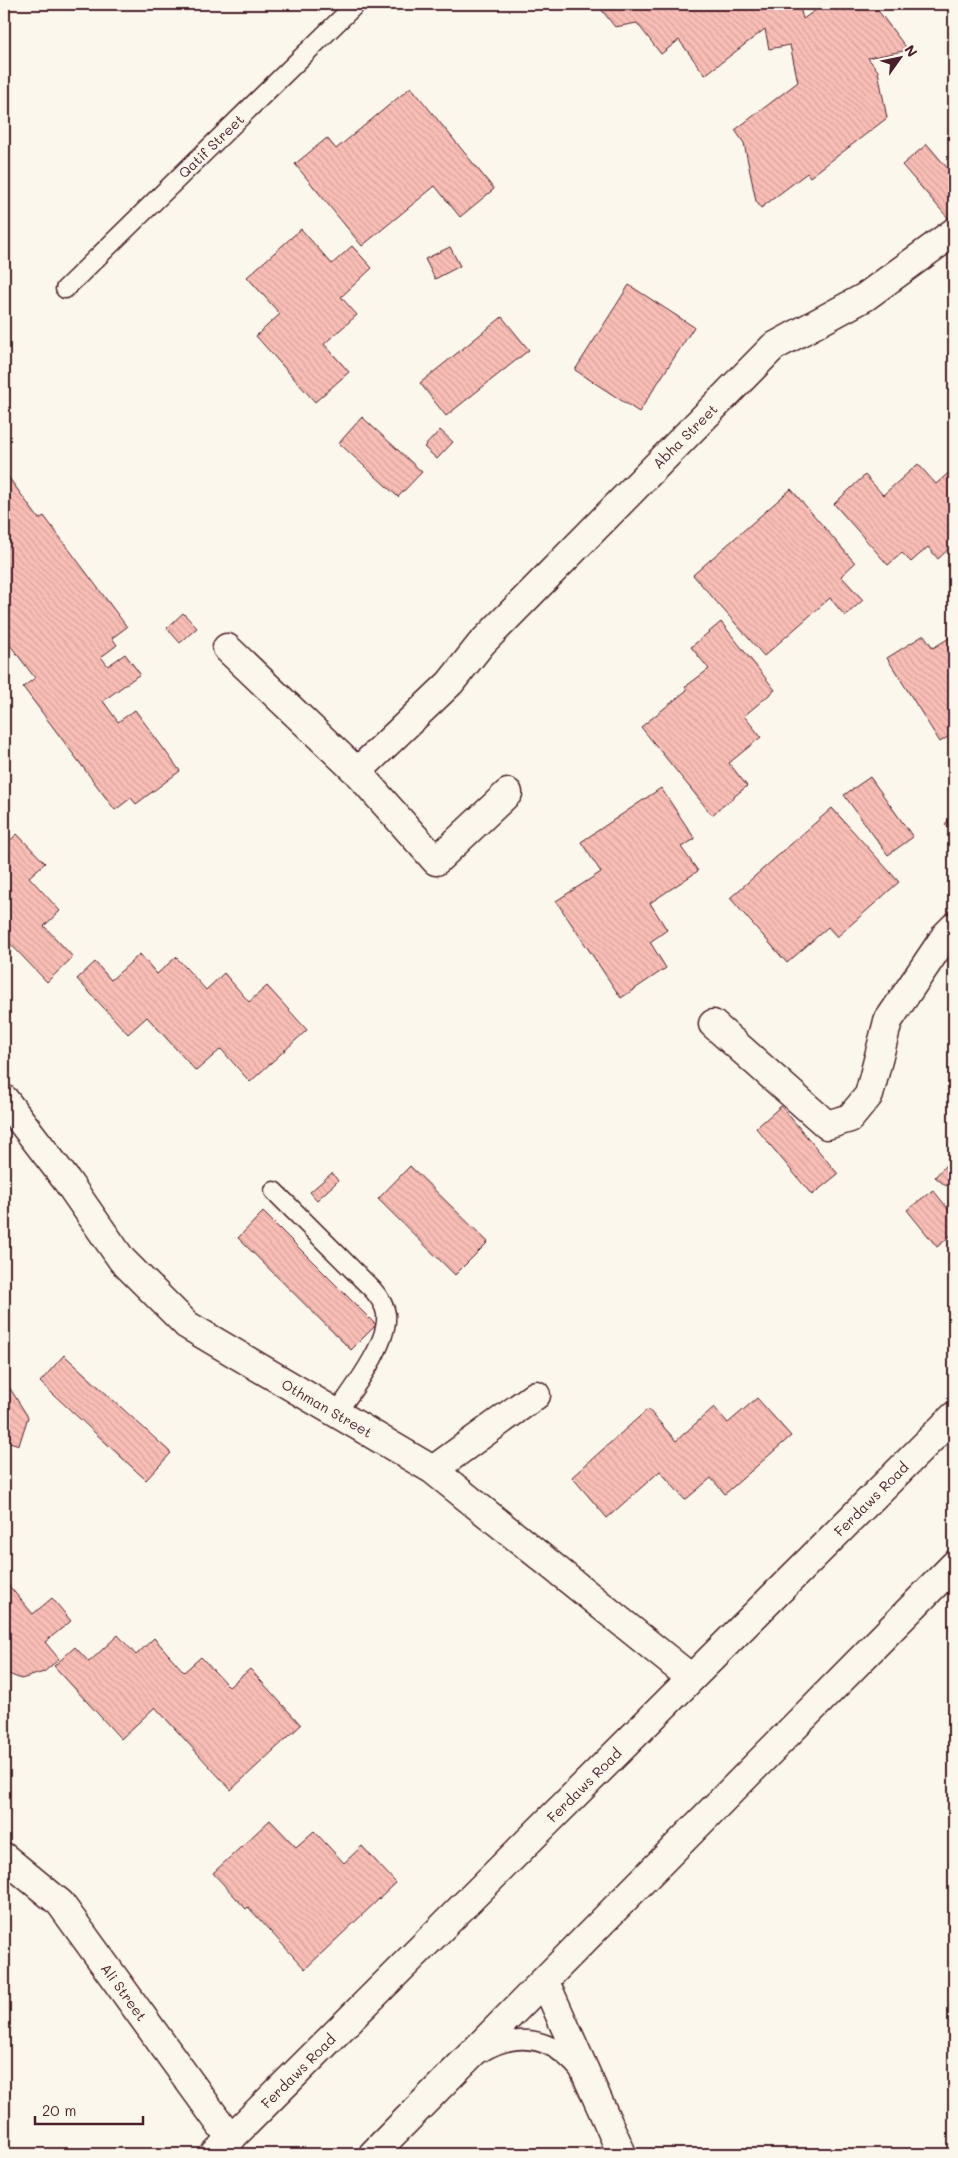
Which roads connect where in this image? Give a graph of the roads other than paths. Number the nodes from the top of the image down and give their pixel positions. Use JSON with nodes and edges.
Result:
{"nodes":[{"id":1,"x":356,"y":4,"type":"edge"},
{"id":2,"x":954,"y":232,"type":"edge"},
{"id":3,"x":65,"y":289,"type":"dead end"},
{"id":4,"x":227,"y":648,"type":"dead end"},
{"id":5,"x":357,"y":772,"type":"junction"},
{"id":6,"x":508,"y":793,"type":"dead end"},
{"id":7,"x":954,"y":926,"type":"edge"},
{"id":8,"x":713,"y":1024,"type":"dead end"},
{"id":9,"x":4,"y":1099,"type":"edge"},
{"id":10,"x":274,"y":1191,"type":"dead end"},
{"id":11,"x":536,"y":1395,"type":"dead end"},
{"id":12,"x":336,"y":1414,"type":"junction"},
{"id":13,"x":954,"y":1416,"type":"edge"},
{"id":14,"x":433,"y":1470,"type":"junction"},
{"id":15,"x":954,"y":1566,"type":"edge"},
{"id":16,"x":691,"y":1678,"type":"junction"},
{"id":17,"x":4,"y":1857,"type":"edge"},
{"id":18,"x":545,"y":1982,"type":"junction"},
{"id":19,"x":462,"y":2066,"type":"junction"},
{"id":20,"x":590,"y":2084,"type":"junction"},
{"id":21,"x":223,"y":2146,"type":"edge"},
{"id":22,"x":373,"y":2154,"type":"edge"},
{"id":23,"x":622,"y":2154,"type":"edge"}],
"edges":[{"from":1,"to":3,"type":"lane","name":"Qatif Street"},
{"from":2,"to":5,"type":"street","name":"Abha Street"},
{"from":4,"to":5,"type":"street"},
{"from":5,"to":6,"type":"street"},
{"from":7,"to":8,"type":"street"},
{"from":9,"to":12,"type":"street","name":"Othman Street"},
{"from":10,"to":12,"type":"lane"},
{"from":11,"to":14,"type":"street"},
{"from":12,"to":14,"type":"street","name":"Othman Street"},
{"from":13,"to":16,"type":"street","name":"Ferdaws Road"},
{"from":14,"to":16,"type":"street","name":"Othman Street"},
{"from":15,"to":18,"type":"street"},
{"from":16,"to":21,"type":"street","name":"Ferdaws Road"},
{"from":17,"to":21,"type":"street","name":"Ali Street"},
{"from":18,"to":19,"type":"street"},
{"from":18,"to":20,"type":"street"},
{"from":19,"to":20,"type":"lane"},
{"from":19,"to":22,"type":"street"},
{"from":20,"to":23,"type":"street"}]}
